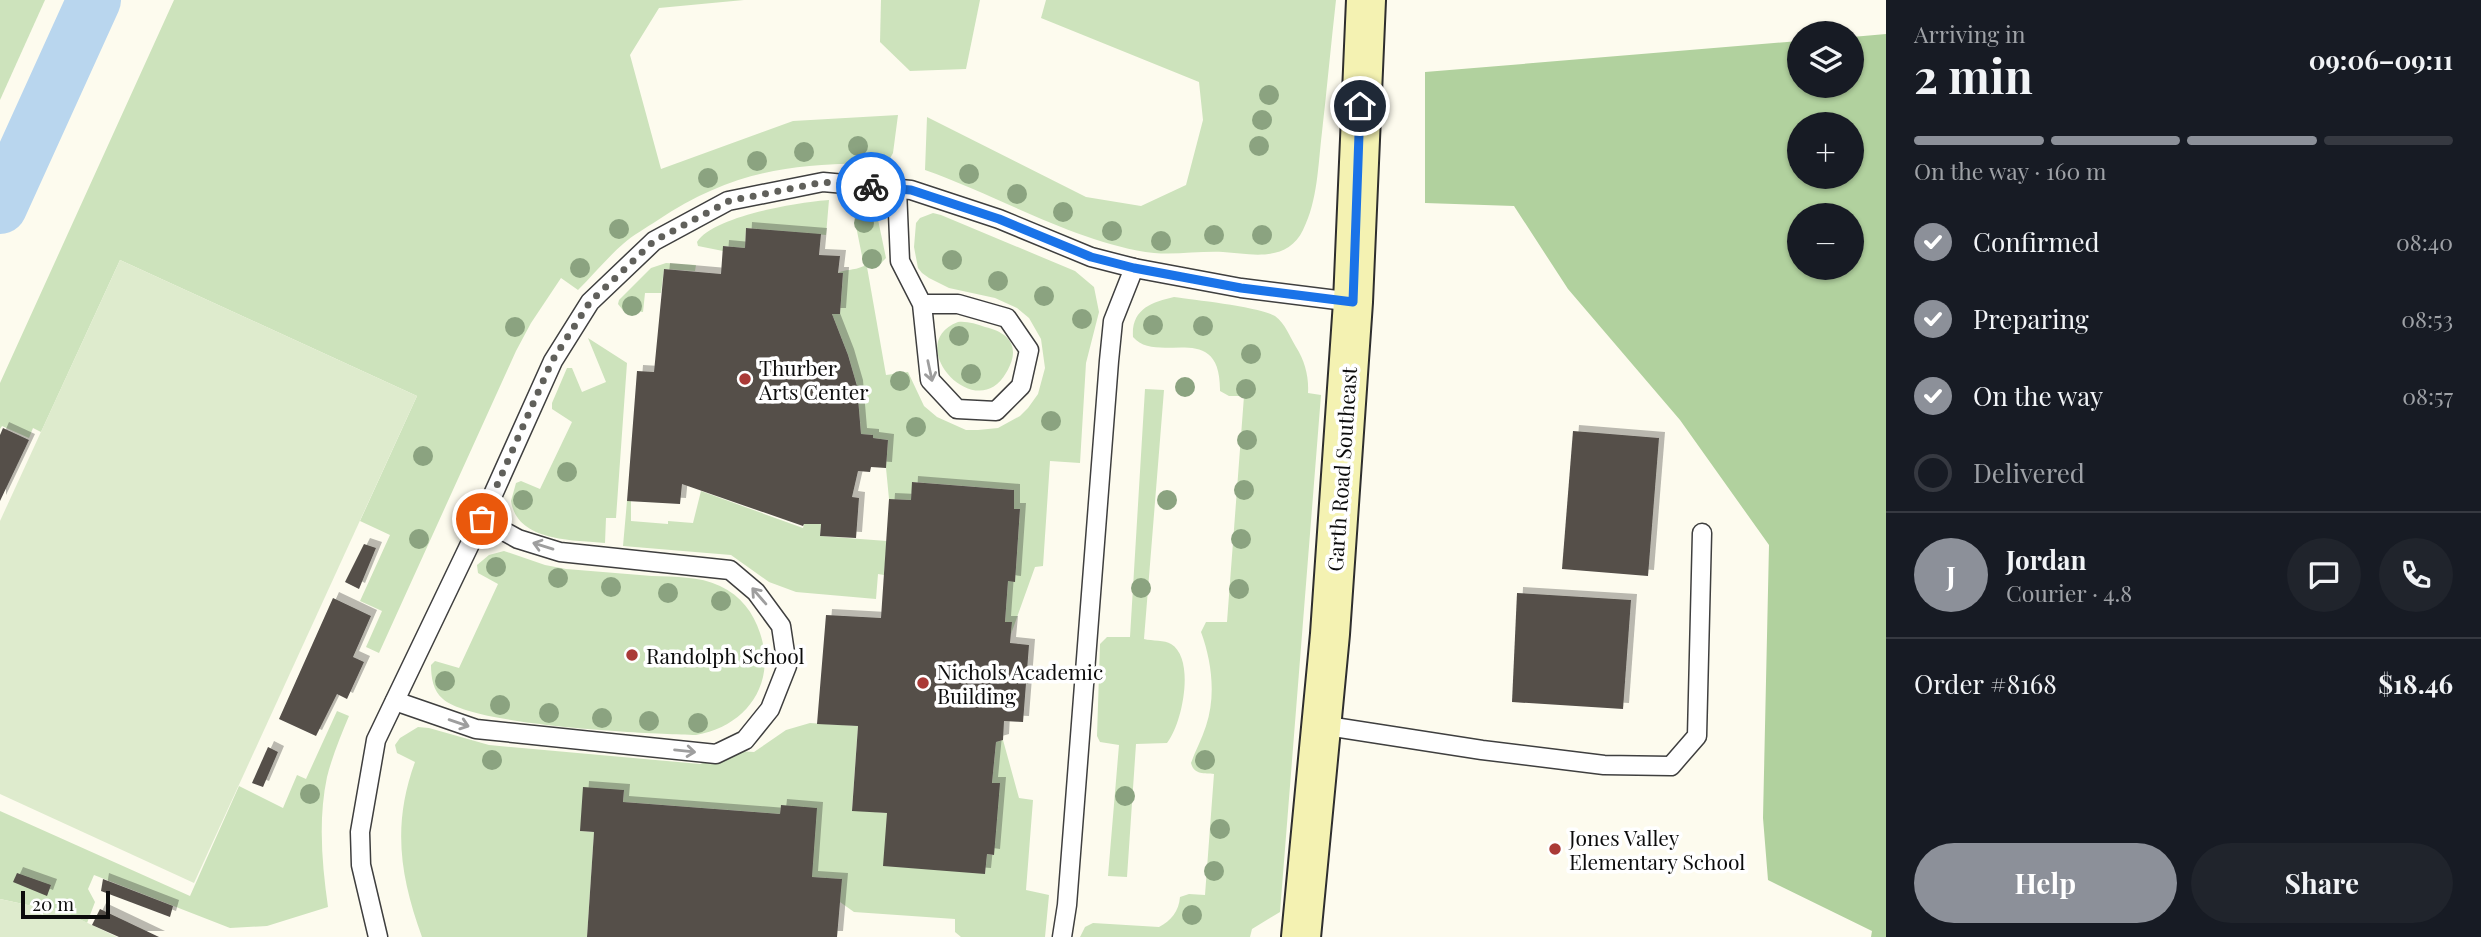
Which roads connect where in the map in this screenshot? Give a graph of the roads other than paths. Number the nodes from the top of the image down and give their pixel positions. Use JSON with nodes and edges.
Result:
{"nodes":[{"id":1,"x":1366,"y":0,"type":"edge"},
{"id":2,"x":897,"y":190,"type":"junction"},
{"id":3,"x":1134,"y":268,"type":"junction"},
{"id":4,"x":1353,"y":302,"type":"junction"},
{"id":5,"x":922,"y":304,"type":"junction"},
{"id":6,"x":482,"y":519,"type":"junction"},
{"id":7,"x":1702,"y":533,"type":"dead end"},
{"id":8,"x":395,"y":701,"type":"junction"},
{"id":9,"x":1321,"y":725,"type":"junction"},
{"id":10,"x":1297,"y":932,"type":"edge"},
{"id":11,"x":378,"y":937,"type":"edge"},
{"id":12,"x":1062,"y":937,"type":"edge"}],
"edges":[{"from":1,"to":4,"type":"street","name":"Garth Road Southeast"},
{"from":2,"to":3,"type":"lane"},
{"from":2,"to":5,"type":"lane"},
{"from":2,"to":6,"type":"lane"},
{"from":3,"to":4,"type":"lane"},
{"from":3,"to":12,"type":"lane"},
{"from":4,"to":9,"type":"street","name":"Garth Road Southeast"},
{"from":5,"to":5,"type":"lane","one_way":true},
{"from":6,"to":8,"type":"lane"},
{"from":8,"to":6,"type":"lane","one_way":true},
{"from":7,"to":9,"type":"lane"},
{"from":8,"to":11,"type":"lane"},
{"from":9,"to":10,"type":"street","name":"Garth Road Southeast"}]}
